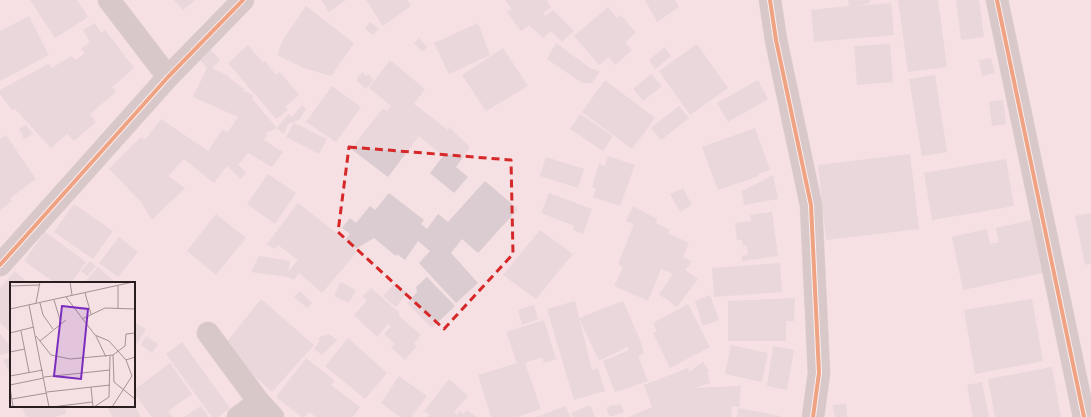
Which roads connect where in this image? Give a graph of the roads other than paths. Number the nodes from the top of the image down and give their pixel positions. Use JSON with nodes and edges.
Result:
{"nodes":[{"id":1,"x":109,"y":0,"type":"edge"},
{"id":2,"x":243,"y":0,"type":"edge"},
{"id":3,"x":770,"y":0,"type":"edge"},
{"id":4,"x":997,"y":0,"type":"edge"},
{"id":5,"x":168,"y":77,"type":"junction"},
{"id":6,"x":0,"y":265,"type":"edge"},
{"id":7,"x":208,"y":333,"type":"dead end"},
{"id":8,"x":266,"y":410,"type":"edge"},
{"id":9,"x":238,"y":417,"type":"edge"},
{"id":10,"x":813,"y":417,"type":"edge"},
{"id":11,"x":1084,"y":417,"type":"edge"}],
"edges":[{"from":1,"to":5,"type":"street"},
{"from":2,"to":5,"type":"street"},
{"from":3,"to":10,"type":"street"},
{"from":4,"to":11,"type":"street"},
{"from":5,"to":6,"type":"street"},
{"from":7,"to":8,"type":"street"},
{"from":8,"to":9,"type":"street"}]}
